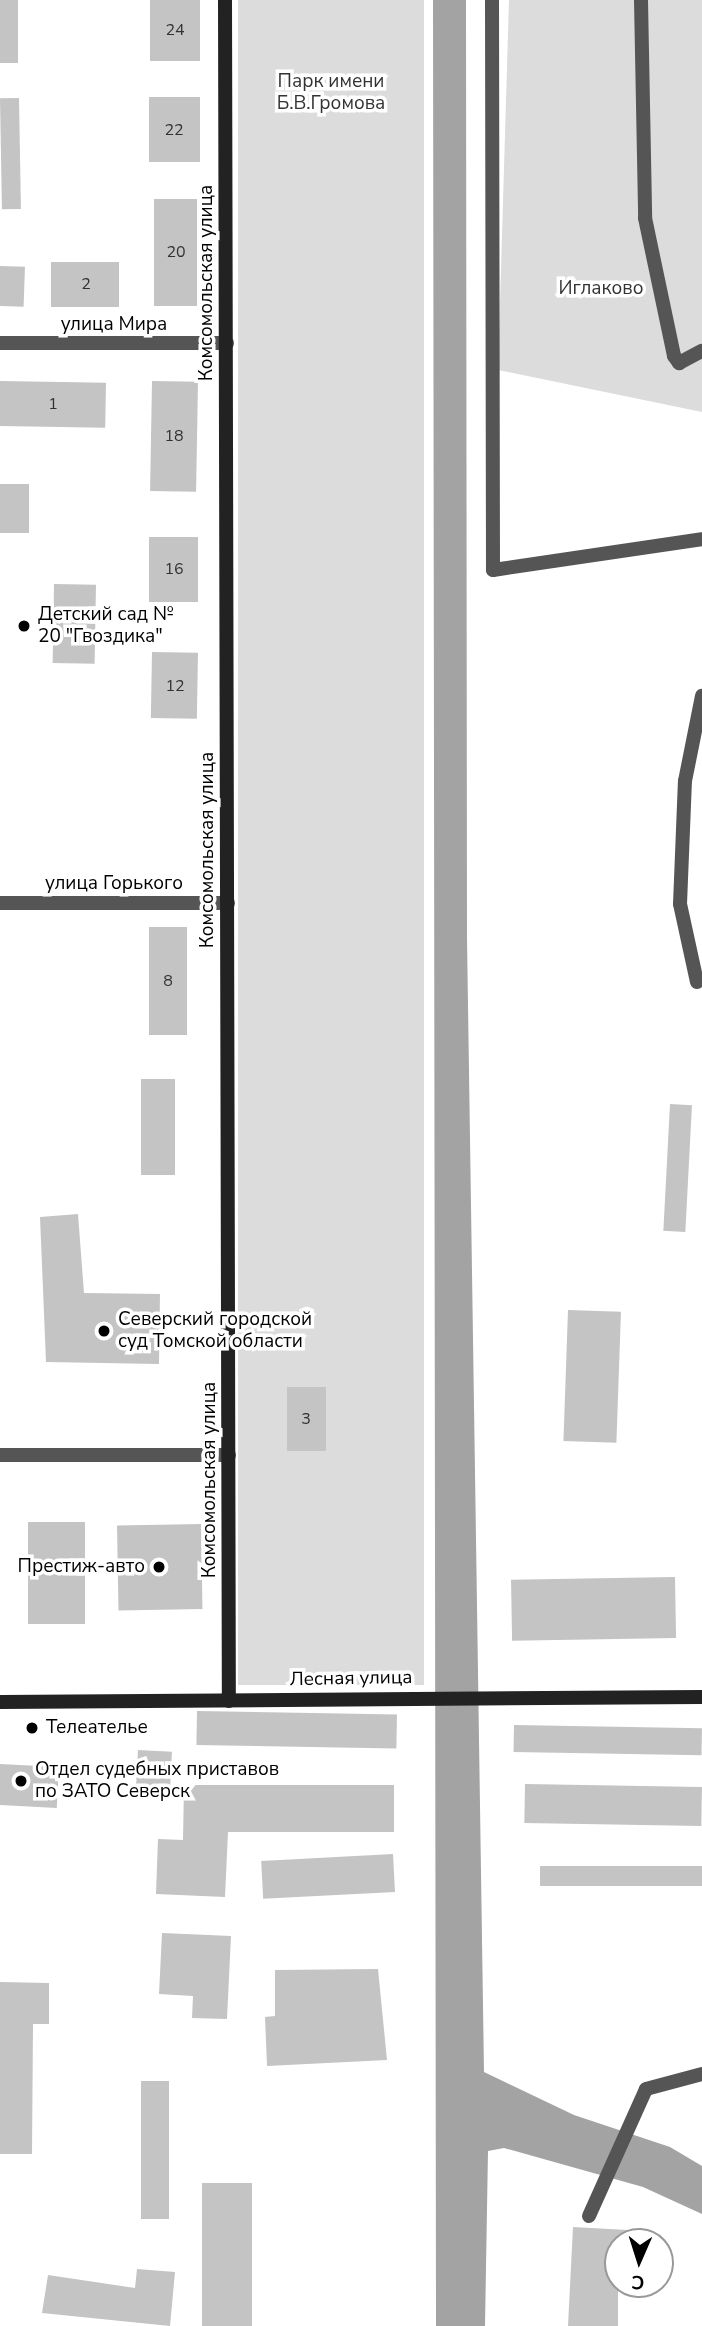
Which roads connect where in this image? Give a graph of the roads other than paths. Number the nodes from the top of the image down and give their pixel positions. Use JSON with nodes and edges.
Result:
{"nodes":[{"id":1,"x":225,"y":0,"type":"edge"},
{"id":2,"x":492,"y":0,"type":"edge"},
{"id":3,"x":640,"y":0,"type":"edge"},
{"id":4,"x":0,"y":343,"type":"edge"},
{"id":5,"x":227,"y":343,"type":"junction"},
{"id":6,"x":702,"y":351,"type":"edge"},
{"id":7,"x":702,"y":539,"type":"edge"},
{"id":8,"x":702,"y":696,"type":"edge"},
{"id":9,"x":0,"y":903,"type":"edge"},
{"id":10,"x":228,"y":903,"type":"junction"},
{"id":11,"x":697,"y":982,"type":"dead end"},
{"id":12,"x":0,"y":1455,"type":"edge"},
{"id":13,"x":229,"y":1455,"type":"junction"},
{"id":14,"x":702,"y":1697,"type":"edge"},
{"id":15,"x":229,"y":1701,"type":"junction"},
{"id":16,"x":0,"y":1702,"type":"edge"},
{"id":17,"x":702,"y":2074,"type":"edge"},
{"id":18,"x":589,"y":2216,"type":"dead end"}],
"edges":[{"from":1,"to":5,"type":"main road","name":"Комсомольская улица"},
{"from":2,"to":7,"type":"street"},
{"from":3,"to":6,"type":"street"},
{"from":4,"to":5,"type":"street","name":"улица Мира"},
{"from":5,"to":10,"type":"main road","name":"Комсомольская улица"},
{"from":8,"to":11,"type":"street"},
{"from":9,"to":10,"type":"street","name":"улица Горького"},
{"from":10,"to":13,"type":"main road","name":"Комсомольская улица"},
{"from":12,"to":13,"type":"street"},
{"from":13,"to":15,"type":"main road","name":"Комсомольская улица"},
{"from":14,"to":15,"type":"main road","name":"Лесная улица"},
{"from":15,"to":16,"type":"main road","name":"Лесная улица"},
{"from":17,"to":18,"type":"street"}]}
